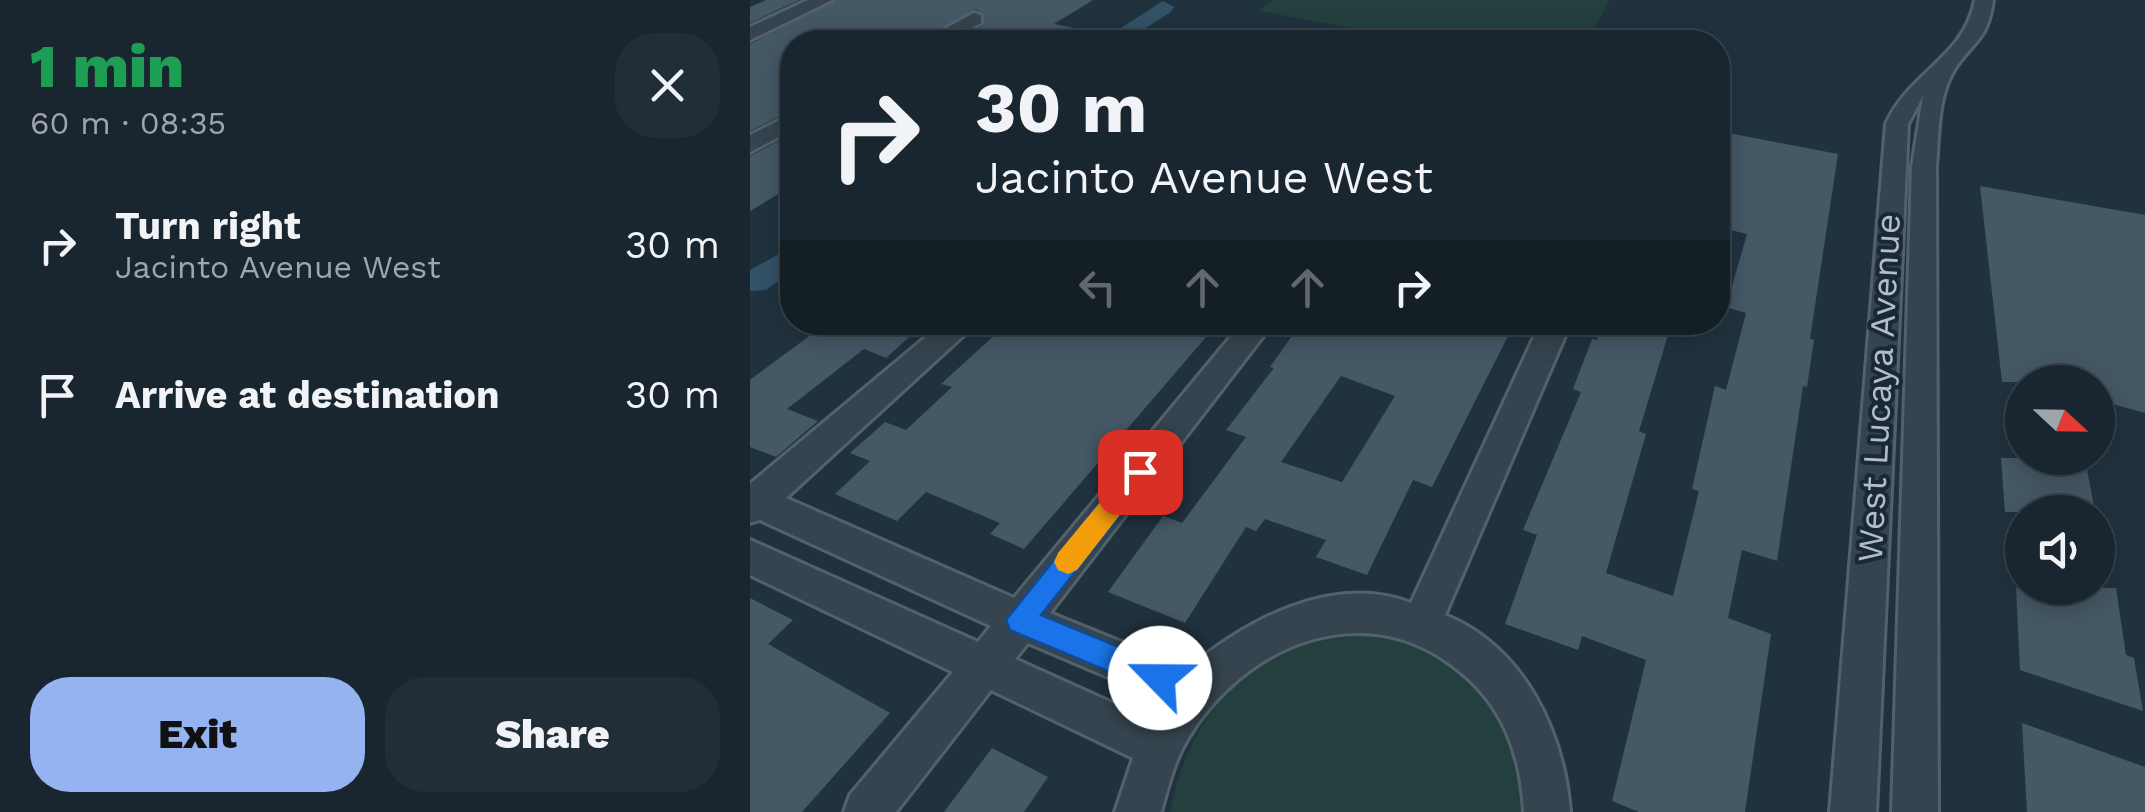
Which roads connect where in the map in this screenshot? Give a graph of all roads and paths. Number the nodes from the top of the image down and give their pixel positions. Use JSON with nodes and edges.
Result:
{"nodes":[{"id":1,"x":823,"y":0,"type":"edge"},
{"id":2,"x":1984,"y":0,"type":"edge"},
{"id":3,"x":974,"y":18,"type":"dead end"},
{"id":4,"x":952,"y":30,"type":"edge"},
{"id":5,"x":750,"y":34,"type":"edge"},
{"id":6,"x":780,"y":128,"type":"edge"},
{"id":7,"x":750,"y":145,"type":"edge"},
{"id":8,"x":1910,"y":147,"type":"junction"},
{"id":9,"x":1884,"y":301,"type":"junction"},
{"id":10,"x":1922,"y":310,"type":"junction"},
{"id":11,"x":949,"y":335,"type":"edge"},
{"id":12,"x":1250,"y":335,"type":"edge"},
{"id":13,"x":1550,"y":335,"type":"edge"},
{"id":14,"x":752,"y":503,"type":"edge"},
{"id":15,"x":1869,"y":550,"type":"junction"},
{"id":16,"x":750,"y":557,"type":"edge"},
{"id":17,"x":1919,"y":566,"type":"junction"},
{"id":18,"x":1020,"y":620,"type":"junction"},
{"id":19,"x":1422,"y":622,"type":"junction"},
{"id":20,"x":986,"y":663,"type":"junction"},
{"id":21,"x":1195,"y":693,"type":"junction"},
{"id":22,"x":1159,"y":747,"type":"junction"},
{"id":23,"x":867,"y":812,"type":"edge"},
{"id":24,"x":1138,"y":812,"type":"edge"},
{"id":25,"x":1547,"y":812,"type":"edge"},
{"id":26,"x":1854,"y":812,"type":"edge"},
{"id":27,"x":1915,"y":812,"type":"edge"}],
"edges":[{"from":1,"to":5,"type":"street"},
{"from":2,"to":8,"type":"street"},
{"from":3,"to":4,"type":"street"},
{"from":6,"to":7,"type":"street"},
{"from":8,"to":9,"type":"street","name":"West Lucaya Avenue"},
{"from":8,"to":10,"type":"street"},
{"from":9,"to":10,"type":"street"},
{"from":9,"to":15,"type":"street","name":"West Lucaya Avenue"},
{"from":10,"to":17,"type":"street"},
{"from":11,"to":14,"type":"street"},
{"from":12,"to":18,"type":"street"},
{"from":13,"to":19,"type":"street"},
{"from":14,"to":18,"type":"street"},
{"from":15,"to":17,"type":"street"},
{"from":15,"to":26,"type":"street","name":"West Lucaya Avenue"},
{"from":16,"to":20,"type":"street"},
{"from":17,"to":27,"type":"street"},
{"from":18,"to":20,"type":"street"},
{"from":18,"to":21,"type":"street"},
{"from":19,"to":21,"type":"street"},
{"from":19,"to":25,"type":"street"},
{"from":20,"to":22,"type":"street"},
{"from":20,"to":23,"type":"street"},
{"from":21,"to":22,"type":"street"},
{"from":22,"to":24,"type":"street"}]}
